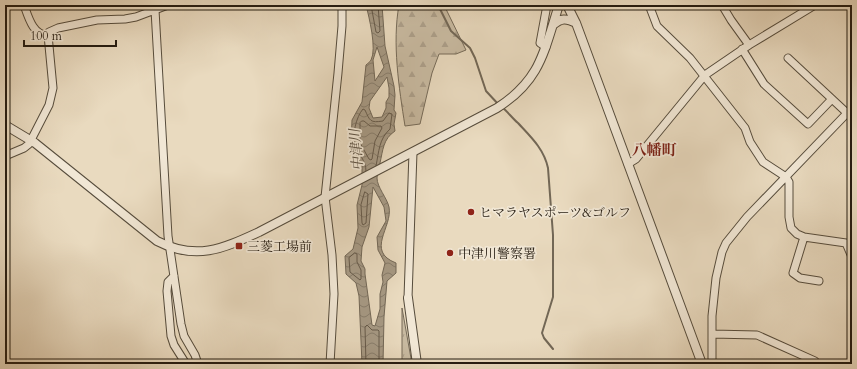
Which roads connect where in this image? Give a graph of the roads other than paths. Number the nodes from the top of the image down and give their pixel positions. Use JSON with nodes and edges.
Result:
{"nodes":[{"id":1,"x":24,"y":5,"type":"edge"},
{"id":2,"x":168,"y":5,"type":"edge"},
{"id":3,"x":342,"y":5,"type":"edge"},
{"id":4,"x":547,"y":5,"type":"edge"},
{"id":5,"x":559,"y":5,"type":"edge"},
{"id":6,"x":567,"y":5,"type":"edge"},
{"id":7,"x":649,"y":5,"type":"edge"},
{"id":8,"x":722,"y":5,"type":"edge"},
{"id":9,"x":815,"y":5,"type":"edge"},
{"id":10,"x":155,"y":10,"type":"junction"},
{"id":11,"x":576,"y":23,"type":"junction"},
{"id":12,"x":553,"y":25,"type":"junction"},
{"id":13,"x":48,"y":34,"type":"junction"},
{"id":14,"x":546,"y":47,"type":"junction"},
{"id":15,"x":746,"y":47,"type":"junction"},
{"id":16,"x":788,"y":58,"type":"dead end"},
{"id":17,"x":705,"y":75,"type":"junction"},
{"id":18,"x":832,"y":99,"type":"junction"},
{"id":19,"x":850,"y":110,"type":"edge"},
{"id":20,"x":5,"y":125,"type":"edge"},
{"id":21,"x":32,"y":141,"type":"junction"},
{"id":22,"x":409,"y":154,"type":"junction"},
{"id":23,"x":5,"y":156,"type":"edge"},
{"id":24,"x":628,"y":164,"type":"junction"},
{"id":25,"x":786,"y":177,"type":"junction"},
{"id":26,"x":325,"y":197,"type":"junction"},
{"id":27,"x":804,"y":237,"type":"junction"},
{"id":28,"x":170,"y":248,"type":"junction"},
{"id":29,"x":852,"y":257,"type":"edge"},
{"id":30,"x":174,"y":276,"type":"junction"},
{"id":31,"x":819,"y":281,"type":"dead end"},
{"id":32,"x":408,"y":298,"type":"joint"},
{"id":33,"x":712,"y":334,"type":"junction"},
{"id":34,"x":815,"y":361,"type":"dead end"},
{"id":35,"x":186,"y":364,"type":"edge"},
{"id":36,"x":198,"y":364,"type":"edge"},
{"id":37,"x":330,"y":364,"type":"edge"},
{"id":38,"x":417,"y":364,"type":"edge"},
{"id":39,"x":702,"y":364,"type":"edge"},
{"id":40,"x":712,"y":364,"type":"edge"}],
"edges":[{"from":1,"to":13,"type":"street"},
{"from":2,"to":10,"type":"street"},
{"from":3,"to":26,"type":"street"},
{"from":4,"to":14,"type":"street"},
{"from":5,"to":12,"type":"street"},
{"from":6,"to":11,"type":"street"},
{"from":7,"to":17,"type":"street"},
{"from":8,"to":15,"type":"street"},
{"from":9,"to":15,"type":"street"},
{"from":10,"to":13,"type":"street"},
{"from":10,"to":28,"type":"street"},
{"from":11,"to":12,"type":"street"},
{"from":11,"to":24,"type":"street"},
{"from":12,"to":14,"type":"street"},
{"from":13,"to":21,"type":"street"},
{"from":14,"to":22,"type":"street"},
{"from":15,"to":17,"type":"street"},
{"from":15,"to":18,"type":"street"},
{"from":16,"to":18,"type":"street"},
{"from":17,"to":24,"type":"street"},
{"from":17,"to":25,"type":"street"},
{"from":18,"to":19,"type":"street"},
{"from":19,"to":25,"type":"street"},
{"from":20,"to":21,"type":"street"},
{"from":21,"to":23,"type":"street"},
{"from":21,"to":28,"type":"street"},
{"from":22,"to":26,"type":"street"},
{"from":22,"to":32,"type":"street"},
{"from":24,"to":39,"type":"street"},
{"from":25,"to":27,"type":"street"},
{"from":25,"to":33,"type":"street"},
{"from":26,"to":28,"type":"street"},
{"from":26,"to":37,"type":"street"},
{"from":27,"to":29,"type":"street"},
{"from":27,"to":31,"type":"street"},
{"from":28,"to":30,"type":"street"},
{"from":30,"to":35,"type":"street"},
{"from":30,"to":36,"type":"street"},
{"from":32,"to":38,"type":"street"},
{"from":33,"to":34,"type":"street"},
{"from":33,"to":40,"type":"street"}]}
